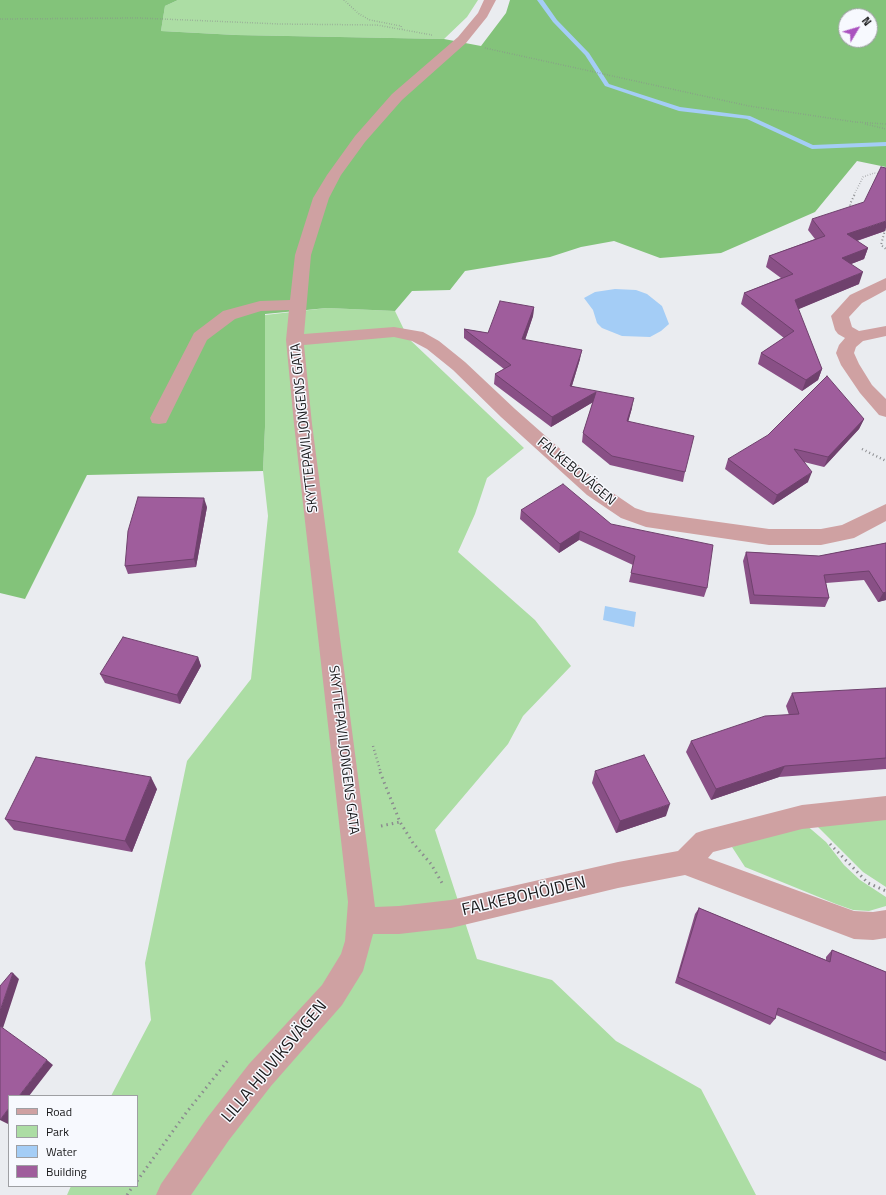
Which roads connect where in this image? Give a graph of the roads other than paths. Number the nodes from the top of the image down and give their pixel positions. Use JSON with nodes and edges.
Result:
{"nodes":[{"id":1,"x":490,"y":0,"type":"edge"},
{"id":2,"x":886,"y":283,"type":"edge"},
{"id":3,"x":298,"y":305,"type":"junction"},
{"id":4,"x":886,"y":331,"type":"edge"},
{"id":5,"x":857,"y":337,"type":"junction"},
{"id":6,"x":295,"y":340,"type":"junction"},
{"id":7,"x":886,"y":410,"type":"edge"},
{"id":8,"x":159,"y":418,"type":"dead end"},
{"id":9,"x":886,"y":512,"type":"edge"},
{"id":10,"x":886,"y":808,"type":"edge"},
{"id":11,"x":685,"y":862,"type":"junction"},
{"id":12,"x":361,"y":921,"type":"junction"},
{"id":13,"x":886,"y":924,"type":"edge"},
{"id":14,"x":172,"y":1195,"type":"edge"}],
"edges":[{"from":1,"to":3,"type":"street","name":"SKYTTEPAVILJONGENS GATA"},
{"from":2,"to":5,"type":"street"},
{"from":3,"to":6,"type":"street","name":"SKYTTEPAVILJONGENS GATA"},
{"from":3,"to":8,"type":"street"},
{"from":4,"to":5,"type":"street"},
{"from":5,"to":7,"type":"street"},
{"from":6,"to":9,"type":"street","name":"FALKEBOVÄGEN"},
{"from":6,"to":12,"type":"street","name":"SKYTTEPAVILJONGENS GATA"},
{"from":10,"to":11,"type":"street"},
{"from":11,"to":12,"type":"street","name":"FALKEBOHÖJDEN"},
{"from":11,"to":13,"type":"street"},
{"from":12,"to":14,"type":"street","name":"LILLA HJUVIKSVÄGEN"}]}
